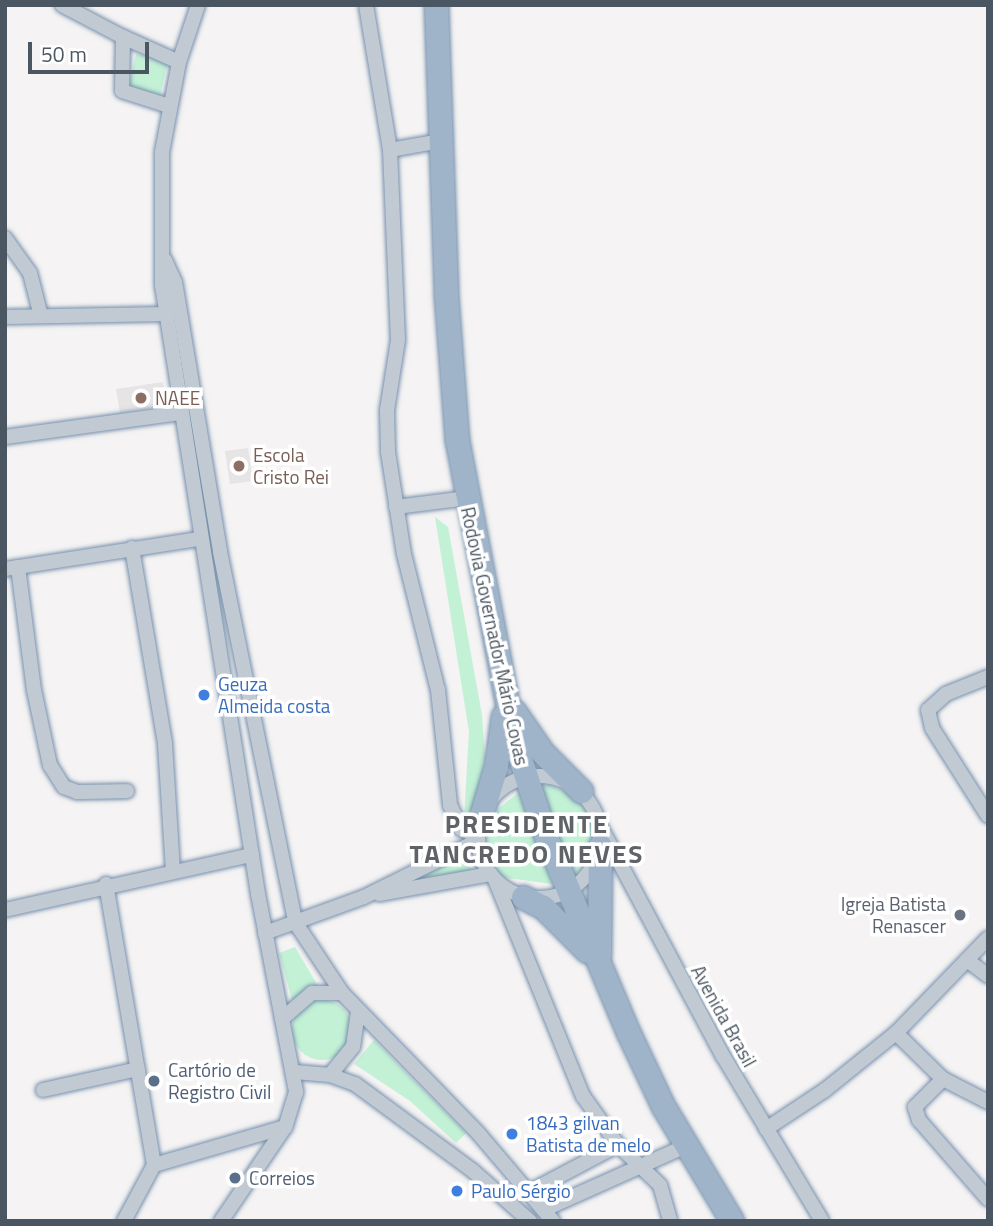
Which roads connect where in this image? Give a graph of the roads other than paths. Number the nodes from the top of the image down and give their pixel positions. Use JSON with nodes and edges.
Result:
{"nodes":[{"id":1,"x":62,"y":5,"type":"edge"},
{"id":2,"x":198,"y":5,"type":"edge"},
{"id":3,"x":366,"y":5,"type":"edge"},
{"id":4,"x":436,"y":5,"type":"edge"},
{"id":5,"x":123,"y":37,"type":"junction"},
{"id":6,"x":179,"y":62,"type":"junction"},
{"id":7,"x":169,"y":106,"type":"junction"},
{"id":8,"x":441,"y":141,"type":"junction"},
{"id":9,"x":390,"y":150,"type":"junction"},
{"id":10,"x":5,"y":238,"type":"edge"},
{"id":11,"x":164,"y":259,"type":"junction"},
{"id":12,"x":166,"y":314,"type":"junction"},
{"id":13,"x":41,"y":316,"type":"junction"},
{"id":14,"x":5,"y":317,"type":"edge"},
{"id":15,"x":180,"y":413,"type":"junction"},
{"id":16,"x":5,"y":437,"type":"edge"},
{"id":17,"x":188,"y":463,"type":"junction"},
{"id":18,"x":206,"y":467,"type":"junction"},
{"id":19,"x":467,"y":498,"type":"junction"},
{"id":20,"x":396,"y":507,"type":"junction"},
{"id":21,"x":199,"y":538,"type":"junction"},
{"id":22,"x":132,"y":548,"type":"junction"},
{"id":23,"x":12,"y":568,"type":"edge"},
{"id":24,"x":988,"y":677,"type":"edge"},
{"id":25,"x":504,"y":695,"type":"junction"},
{"id":26,"x":262,"y":773,"type":"junction"},
{"id":27,"x":240,"y":776,"type":"junction"},
{"id":28,"x":525,"y":777,"type":"junction"},
{"id":29,"x":127,"y":791,"type":"dead end"},
{"id":30,"x":581,"y":791,"type":"junction"},
{"id":31,"x":988,"y":816,"type":"edge"},
{"id":32,"x":478,"y":831,"type":"junction"},
{"id":33,"x":600,"y":836,"type":"junction"},
{"id":34,"x":252,"y":855,"type":"junction"},
{"id":35,"x":173,"y":871,"type":"junction"},
{"id":36,"x":493,"y":878,"type":"junction"},
{"id":37,"x":106,"y":884,"type":"junction"},
{"id":38,"x":567,"y":892,"type":"junction"},
{"id":39,"x":364,"y":897,"type":"junction"},
{"id":40,"x":523,"y":897,"type":"junction"},
{"id":41,"x":5,"y":909,"type":"edge"},
{"id":42,"x":295,"y":922,"type":"junction"},
{"id":43,"x":265,"y":933,"type":"junction"},
{"id":44,"x":988,"y":938,"type":"edge"},
{"id":45,"x":967,"y":960,"type":"junction"},
{"id":46,"x":599,"y":965,"type":"junction"},
{"id":47,"x":988,"y":976,"type":"edge"},
{"id":48,"x":342,"y":993,"type":"junction"},
{"id":49,"x":358,"y":1011,"type":"junction"},
{"id":50,"x":282,"y":1019,"type":"junction"},
{"id":51,"x":896,"y":1033,"type":"junction"},
{"id":52,"x":138,"y":1069,"type":"junction"},
{"id":53,"x":295,"y":1072,"type":"junction"},
{"id":54,"x":330,"y":1075,"type":"junction"},
{"id":55,"x":943,"y":1079,"type":"junction"},
{"id":56,"x":43,"y":1090,"type":"dead end"},
{"id":57,"x":988,"y":1102,"type":"edge"},
{"id":58,"x":285,"y":1127,"type":"junction"},
{"id":59,"x":766,"y":1129,"type":"junction"},
{"id":60,"x":618,"y":1145,"type":"junction"},
{"id":61,"x":686,"y":1146,"type":"junction"},
{"id":62,"x":154,"y":1165,"type":"junction"},
{"id":63,"x":641,"y":1167,"type":"junction"},
{"id":64,"x":529,"y":1192,"type":"junction"},
{"id":65,"x":988,"y":1199,"type":"edge"},
{"id":66,"x":549,"y":1215,"type":"edge"},
{"id":67,"x":124,"y":1221,"type":"edge"},
{"id":68,"x":221,"y":1221,"type":"edge"},
{"id":69,"x":530,"y":1221,"type":"edge"},
{"id":70,"x":670,"y":1221,"type":"edge"},
{"id":71,"x":732,"y":1221,"type":"edge"},
{"id":72,"x":822,"y":1221,"type":"edge"}],
"edges":[{"from":1,"to":5,"type":"street"},
{"from":2,"to":6,"type":"street"},
{"from":3,"to":9,"type":"street"},
{"from":4,"to":8,"type":"highway","name":"Rodovia Governador Mário Covas"},
{"from":5,"to":6,"type":"street"},
{"from":5,"to":7,"type":"street"},
{"from":6,"to":7,"type":"street"},
{"from":7,"to":11,"type":"street"},
{"from":8,"to":9,"type":"street"},
{"from":8,"to":19,"type":"highway","name":"Rodovia Governador Mário Covas"},
{"from":9,"to":20,"type":"street"},
{"from":10,"to":13,"type":"street"},
{"from":11,"to":12,"type":"street"},
{"from":11,"to":18,"type":"street"},
{"from":12,"to":13,"type":"street"},
{"from":12,"to":15,"type":"street"},
{"from":13,"to":14,"type":"street"},
{"from":15,"to":16,"type":"street"},
{"from":15,"to":17,"type":"street"},
{"from":17,"to":18,"type":"street"},
{"from":17,"to":21,"type":"street"},
{"from":18,"to":26,"type":"street"},
{"from":19,"to":20,"type":"street"},
{"from":19,"to":25,"type":"highway","name":"Rodovia Governador Mário Covas"},
{"from":20,"to":32,"type":"street"},
{"from":21,"to":22,"type":"street"},
{"from":21,"to":27,"type":"street"},
{"from":22,"to":23,"type":"street"},
{"from":22,"to":35,"type":"street"},
{"from":23,"to":29,"type":"street"},
{"from":24,"to":31,"type":"street"},
{"from":25,"to":28,"type":"highway","name":"Rodovia Governador Mário Covas"},
{"from":25,"to":30,"type":"highway"},
{"from":25,"to":32,"type":"highway"},
{"from":26,"to":27,"type":"street"},
{"from":26,"to":42,"type":"street"},
{"from":27,"to":34,"type":"street"},
{"from":28,"to":30,"type":"street"},
{"from":28,"to":32,"type":"street"},
{"from":28,"to":38,"type":"highway","name":"Rodovia Governador Mário Covas"},
{"from":30,"to":33,"type":"street","name":"Avenida Brasil"},
{"from":32,"to":36,"type":"street"},
{"from":32,"to":39,"type":"street"},
{"from":33,"to":38,"type":"street"},
{"from":33,"to":46,"type":"highway"},
{"from":33,"to":59,"type":"street","name":"Avenida Brasil"},
{"from":34,"to":35,"type":"street"},
{"from":34,"to":43,"type":"street"},
{"from":35,"to":37,"type":"street"},
{"from":36,"to":39,"type":"street"},
{"from":36,"to":40,"type":"street"},
{"from":36,"to":60,"type":"street"},
{"from":37,"to":41,"type":"street"},
{"from":37,"to":52,"type":"street"},
{"from":38,"to":40,"type":"street"},
{"from":38,"to":46,"type":"highway","name":"Rodovia Governador Mário Covas"},
{"from":39,"to":42,"type":"street"},
{"from":40,"to":46,"type":"highway"},
{"from":42,"to":43,"type":"street"},
{"from":42,"to":48,"type":"street"},
{"from":43,"to":50,"type":"street"},
{"from":44,"to":45,"type":"street"},
{"from":45,"to":47,"type":"street"},
{"from":45,"to":51,"type":"street"},
{"from":46,"to":61,"type":"highway","name":"Rodovia Governador Mário Covas"},
{"from":48,"to":49,"type":"street"},
{"from":48,"to":50,"type":"street"},
{"from":49,"to":54,"type":"street"},
{"from":49,"to":64,"type":"street"},
{"from":50,"to":53,"type":"street"},
{"from":51,"to":55,"type":"street"},
{"from":51,"to":59,"type":"street"},
{"from":52,"to":56,"type":"street"},
{"from":52,"to":62,"type":"street"},
{"from":53,"to":54,"type":"street"},
{"from":53,"to":58,"type":"street"},
{"from":54,"to":69,"type":"street"},
{"from":55,"to":57,"type":"street"},
{"from":55,"to":65,"type":"street"},
{"from":58,"to":62,"type":"street"},
{"from":58,"to":68,"type":"street"},
{"from":59,"to":72,"type":"street","name":"Avenida Brasil"},
{"from":60,"to":63,"type":"street"},
{"from":60,"to":64,"type":"street"},
{"from":61,"to":63,"type":"street"},
{"from":61,"to":71,"type":"highway","name":"Rodovia Governador Mário Covas"},
{"from":62,"to":67,"type":"street"},
{"from":63,"to":66,"type":"street"},
{"from":63,"to":70,"type":"street"},
{"from":64,"to":66,"type":"street"}]}
